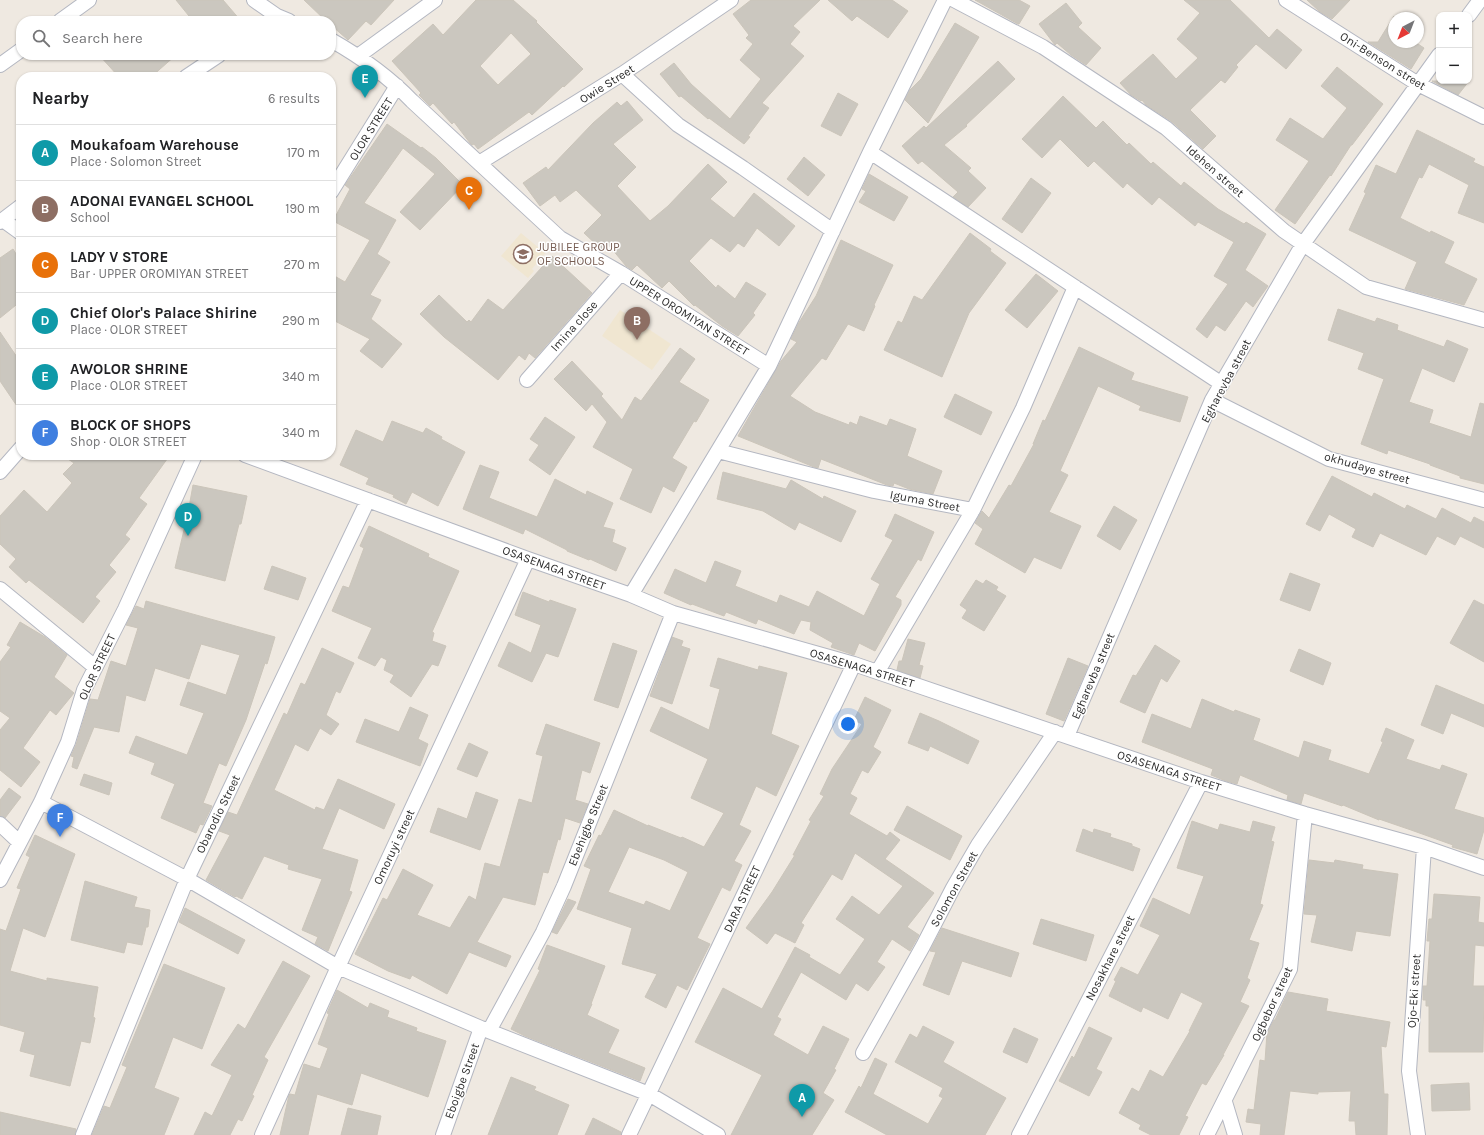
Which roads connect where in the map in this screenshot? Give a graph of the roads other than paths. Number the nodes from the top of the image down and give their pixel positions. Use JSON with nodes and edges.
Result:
{"nodes":[{"id":1,"x":90,"y":0,"type":"edge"},
{"id":2,"x":254,"y":0,"type":"edge"},
{"id":3,"x":435,"y":0,"type":"edge"},
{"id":4,"x":731,"y":0,"type":"edge"},
{"id":5,"x":945,"y":0,"type":"edge"},
{"id":6,"x":954,"y":0,"type":"edge"},
{"id":7,"x":1286,"y":0,"type":"edge"},
{"id":8,"x":1480,"y":0,"type":"edge"},
{"id":9,"x":1471,"y":12,"type":"edge"},
{"id":10,"x":67,"y":16,"type":"edge"},
{"id":11,"x":275,"y":16,"type":"edge"},
{"id":12,"x":336,"y":43,"type":"edge"},
{"id":13,"x":16,"y":54,"type":"edge"},
{"id":14,"x":358,"y":56,"type":"junction"},
{"id":15,"x":1436,"y":59,"type":"edge"},
{"id":16,"x":212,"y":60,"type":"edge"},
{"id":17,"x":0,"y":65,"type":"edge"},
{"id":18,"x":194,"y":72,"type":"edge"},
{"id":19,"x":622,"y":74,"type":"junction"},
{"id":20,"x":1418,"y":84,"type":"junction"},
{"id":21,"x":397,"y":86,"type":"junction"},
{"id":22,"x":1484,"y":117,"type":"edge"},
{"id":23,"x":870,"y":152,"type":"junction"},
{"id":24,"x":479,"y":163,"type":"junction"},
{"id":25,"x":336,"y":184,"type":"edge"},
{"id":26,"x":16,"y":210,"type":"edge"},
{"id":27,"x":2,"y":221,"type":"edge"},
{"id":28,"x":16,"y":230,"type":"edge"},
{"id":29,"x":833,"y":231,"type":"junction"},
{"id":30,"x":1304,"y":244,"type":"junction"},
{"id":31,"x":621,"y":273,"type":"junction"},
{"id":32,"x":1075,"y":287,"type":"junction"},
{"id":33,"x":1484,"y":320,"type":"edge"},
{"id":34,"x":769,"y":366,"type":"junction"},
{"id":35,"x":527,"y":380,"type":"dead end"},
{"id":36,"x":1222,"y":384,"type":"junction"},
{"id":37,"x":1212,"y":400,"type":"junction"},
{"id":38,"x":718,"y":451,"type":"junction"},
{"id":39,"x":16,"y":454,"type":"edge"},
{"id":40,"x":194,"y":460,"type":"edge"},
{"id":41,"x":259,"y":460,"type":"edge"},
{"id":42,"x":0,"y":472,"type":"edge"},
{"id":43,"x":368,"y":500,"type":"junction"},
{"id":44,"x":1484,"y":500,"type":"edge"},
{"id":45,"x":974,"y":510,"type":"junction"},
{"id":46,"x":528,"y":560,"type":"junction"},
{"id":47,"x":0,"y":589,"type":"edge"},
{"id":48,"x":631,"y":595,"type":"junction"},
{"id":49,"x":674,"y":613,"type":"junction"},
{"id":50,"x":854,"y":664,"type":"junction"},
{"id":51,"x":95,"y":667,"type":"junction"},
{"id":52,"x":878,"y":671,"type":"junction"},
{"id":53,"x":1061,"y":734,"type":"junction"},
{"id":54,"x":1201,"y":782,"type":"junction"},
{"id":55,"x":41,"y":802,"type":"junction"},
{"id":56,"x":1305,"y":814,"type":"junction"},
{"id":57,"x":0,"y":824,"type":"edge"},
{"id":58,"x":19,"y":842,"type":"junction"},
{"id":59,"x":1424,"y":847,"type":"junction"},
{"id":60,"x":1484,"y":868,"type":"edge"},
{"id":61,"x":187,"y":879,"type":"junction"},
{"id":62,"x":0,"y":880,"type":"edge"},
{"id":63,"x":338,"y":967,"type":"junction"},
{"id":64,"x":485,"y":1030,"type":"junction"},
{"id":65,"x":863,"y":1053,"type":"dead end"},
{"id":66,"x":649,"y":1094,"type":"junction"},
{"id":67,"x":1225,"y":1102,"type":"junction"},
{"id":68,"x":83,"y":1135,"type":"edge"},
{"id":69,"x":262,"y":1135,"type":"edge"},
{"id":70,"x":443,"y":1135,"type":"edge"},
{"id":71,"x":629,"y":1135,"type":"edge"},
{"id":72,"x":718,"y":1135,"type":"edge"},
{"id":73,"x":1019,"y":1135,"type":"edge"},
{"id":74,"x":1207,"y":1135,"type":"edge"},
{"id":75,"x":1234,"y":1135,"type":"edge"},
{"id":76,"x":1418,"y":1135,"type":"edge"}],
"edges":[{"from":1,"to":10,"type":"street"},
{"from":2,"to":11,"type":"street"},
{"from":3,"to":14,"type":"street"},
{"from":4,"to":19,"type":"street","name":"Owie Street"},
{"from":5,"to":23,"type":"street"},
{"from":6,"to":30,"type":"street","name":"Idehen street"},
{"from":7,"to":20,"type":"street","name":"Oni-Benson street"},
{"from":8,"to":9,"type":"street"},
{"from":12,"to":14,"type":"street","name":"UPPER OROMIYAN STREET"},
{"from":13,"to":17,"type":"street"},
{"from":14,"to":21,"type":"street","name":"UPPER OROMIYAN STREET"},
{"from":15,"to":20,"type":"street","name":"Egharevba street"},
{"from":16,"to":18,"type":"street"},
{"from":19,"to":24,"type":"street","name":"Owie Street"},
{"from":19,"to":29,"type":"street"},
{"from":20,"to":22,"type":"street","name":"Oni-Benson street"},
{"from":20,"to":30,"type":"street","name":"Egharevba street"},
{"from":21,"to":24,"type":"street","name":"UPPER OROMIYAN STREET"},
{"from":21,"to":25,"type":"street","name":"OLOR STREET"},
{"from":23,"to":29,"type":"street"},
{"from":23,"to":32,"type":"street"},
{"from":24,"to":31,"type":"street","name":"UPPER OROMIYAN STREET"},
{"from":26,"to":27,"type":"street"},
{"from":27,"to":28,"type":"street"},
{"from":29,"to":34,"type":"street"},
{"from":30,"to":33,"type":"street","name":"Idehen street"},
{"from":30,"to":36,"type":"street","name":"Egharevba street"},
{"from":31,"to":34,"type":"street","name":"UPPER OROMIYAN STREET"},
{"from":31,"to":35,"type":"street","name":"Imina close"},
{"from":32,"to":36,"type":"street"},
{"from":32,"to":45,"type":"street"},
{"from":34,"to":38,"type":"street"},
{"from":36,"to":37,"type":"street","name":"Egharevba street"},
{"from":37,"to":44,"type":"street","name":"okhudaye street"},
{"from":37,"to":53,"type":"street","name":"Egharevba street"},
{"from":38,"to":45,"type":"street","name":"Iguma Street"},
{"from":38,"to":48,"type":"street"},
{"from":39,"to":42,"type":"street"},
{"from":40,"to":51,"type":"street","name":"OLOR STREET"},
{"from":41,"to":43,"type":"street","name":"OSASENAGA STREET"},
{"from":43,"to":46,"type":"street","name":"OSASENAGA STREET"},
{"from":43,"to":61,"type":"street","name":"Obarodio Street"},
{"from":45,"to":52,"type":"street","name":"Iguma Street"},
{"from":46,"to":48,"type":"street","name":"OSASENAGA STREET"},
{"from":46,"to":63,"type":"street","name":"Omoruyi street"},
{"from":47,"to":51,"type":"street"},
{"from":48,"to":49,"type":"street","name":"OSASENAGA STREET"},
{"from":49,"to":50,"type":"street","name":"OSASENAGA STREET"},
{"from":49,"to":64,"type":"street","name":"Ebehigbe Street"},
{"from":50,"to":52,"type":"street","name":"OSASENAGA STREET"},
{"from":50,"to":66,"type":"street","name":"DARA STREET"},
{"from":51,"to":55,"type":"street","name":"OLOR STREET"},
{"from":52,"to":53,"type":"street","name":"OSASENAGA STREET"},
{"from":53,"to":54,"type":"street","name":"OSASENAGA STREET"},
{"from":53,"to":65,"type":"street","name":"Solomon Street"},
{"from":54,"to":56,"type":"street","name":"OSASENAGA STREET"},
{"from":54,"to":73,"type":"street","name":"Nosakhare street"},
{"from":55,"to":58,"type":"street","name":"OLOR STREET"},
{"from":55,"to":61,"type":"street"},
{"from":56,"to":59,"type":"street","name":"OSASENAGA STREET"},
{"from":56,"to":67,"type":"street","name":"Ogbebor street"},
{"from":57,"to":58,"type":"street"},
{"from":58,"to":62,"type":"street","name":"OLOR STREET"},
{"from":59,"to":60,"type":"street","name":"OSASENAGA STREET"},
{"from":59,"to":76,"type":"street","name":"Ojo-Eki street"},
{"from":61,"to":63,"type":"street"},
{"from":61,"to":68,"type":"street","name":"Obarodio Street"},
{"from":63,"to":64,"type":"street"},
{"from":63,"to":69,"type":"street","name":"Omoruyi street"},
{"from":64,"to":66,"type":"street"},
{"from":64,"to":70,"type":"street","name":"Eboigbe Street"},
{"from":66,"to":71,"type":"street","name":"DARA STREET"},
{"from":66,"to":72,"type":"street"},
{"from":67,"to":74,"type":"street","name":"Ogbebor street"},
{"from":67,"to":75,"type":"street"}]}
